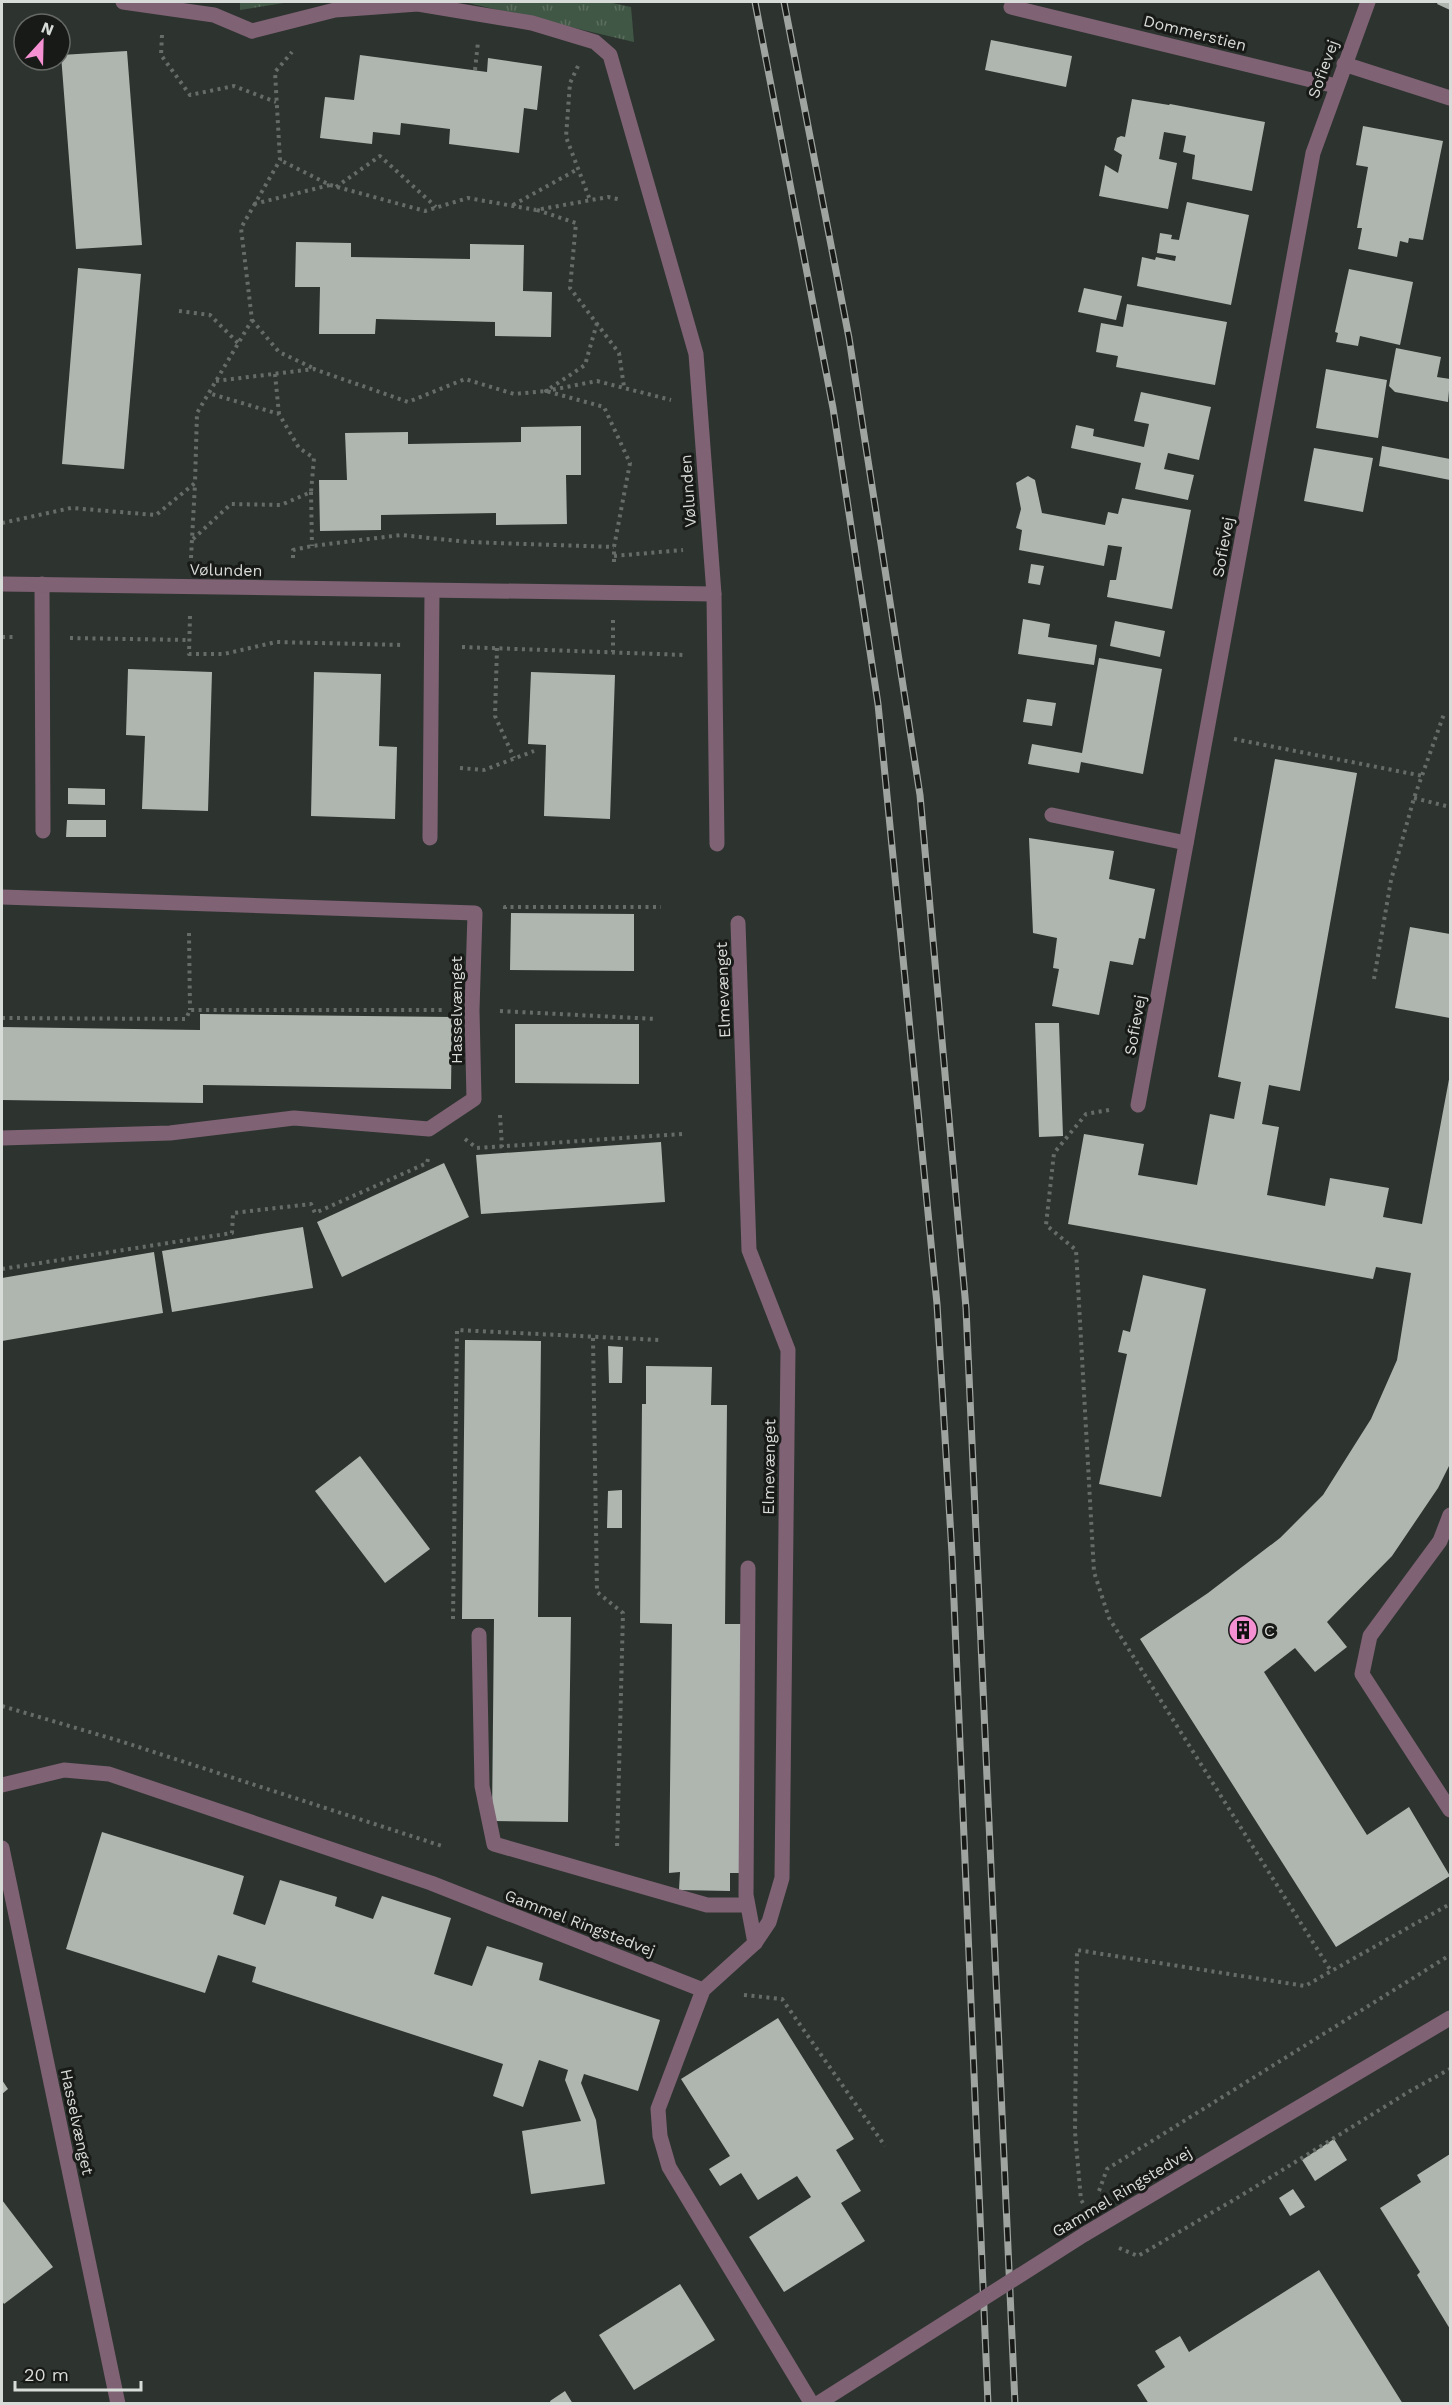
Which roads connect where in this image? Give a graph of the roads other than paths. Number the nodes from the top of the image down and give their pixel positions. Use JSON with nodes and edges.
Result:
{"nodes":[{"id":1,"x":123,"y":2,"type":"edge"},
{"id":2,"x":1368,"y":2,"type":"edge"},
{"id":3,"x":1011,"y":7,"type":"dead end"},
{"id":4,"x":1344,"y":64,"type":"junction"},
{"id":5,"x":1336,"y":86,"type":"junction"},
{"id":6,"x":1450,"y":98,"type":"edge"},
{"id":7,"x":2,"y":584,"type":"edge"},
{"id":8,"x":42,"y":584,"type":"junction"},
{"id":9,"x":432,"y":591,"type":"junction"},
{"id":10,"x":714,"y":594,"type":"junction"},
{"id":11,"x":1052,"y":815,"type":"dead end"},
{"id":12,"x":42,"y":831,"type":"dead end"},
{"id":13,"x":430,"y":838,"type":"dead end"},
{"id":14,"x":1186,"y":843,"type":"junction"},
{"id":15,"x":717,"y":844,"type":"dead end"},
{"id":16,"x":2,"y":897,"type":"edge"},
{"id":17,"x":738,"y":922,"type":"dead end"},
{"id":18,"x":1138,"y":1105,"type":"road end"},
{"id":19,"x":2,"y":1138,"type":"edge"},
{"id":20,"x":1450,"y":1515,"type":"edge"},
{"id":21,"x":748,"y":1568,"type":"dead end"},
{"id":22,"x":479,"y":1635,"type":"road end"},
{"id":23,"x":2,"y":1785,"type":"edge"},
{"id":24,"x":1450,"y":1810,"type":"edge"},
{"id":25,"x":2,"y":1848,"type":"edge"},
{"id":26,"x":748,"y":1905,"type":"junction"},
{"id":27,"x":755,"y":1943,"type":"junction"},
{"id":28,"x":703,"y":1990,"type":"junction"},
{"id":29,"x":1450,"y":2018,"type":"edge"},
{"id":30,"x":118,"y":2403,"type":"edge"},
{"id":31,"x":812,"y":2403,"type":"edge"},
{"id":32,"x":817,"y":2403,"type":"edge"}],
"edges":[{"from":1,"to":10,"type":"street","name":"Vølunden"},
{"from":2,"to":4,"type":"street","name":"Sofievej"},
{"from":3,"to":5,"type":"street","name":"Dommerstien"},
{"from":4,"to":5,"type":"street","name":"Sofievej"},
{"from":4,"to":6,"type":"street"},
{"from":5,"to":14,"type":"street","name":"Sofievej"},
{"from":7,"to":8,"type":"street","name":"Vølunden"},
{"from":8,"to":9,"type":"street","name":"Vølunden"},
{"from":8,"to":12,"type":"street"},
{"from":9,"to":10,"type":"street","name":"Vølunden"},
{"from":9,"to":13,"type":"street"},
{"from":10,"to":15,"type":"street"},
{"from":11,"to":14,"type":"street"},
{"from":14,"to":18,"type":"street","name":"Sofievej"},
{"from":16,"to":19,"type":"street","name":"Hasselvænget"},
{"from":17,"to":27,"type":"street","name":"Elmevænget"},
{"from":20,"to":24,"type":"street"},
{"from":21,"to":26,"type":"street"},
{"from":22,"to":26,"type":"street"},
{"from":23,"to":28,"type":"street","name":"Gammel Ringstedvej"},
{"from":25,"to":30,"type":"street","name":"Hasselvænget"},
{"from":26,"to":27,"type":"street"},
{"from":27,"to":28,"type":"street","name":"Elmevænget"},
{"from":28,"to":31,"type":"street"},
{"from":29,"to":32,"type":"street","name":"Gammel Ringstedvej","bridge":true}]}
